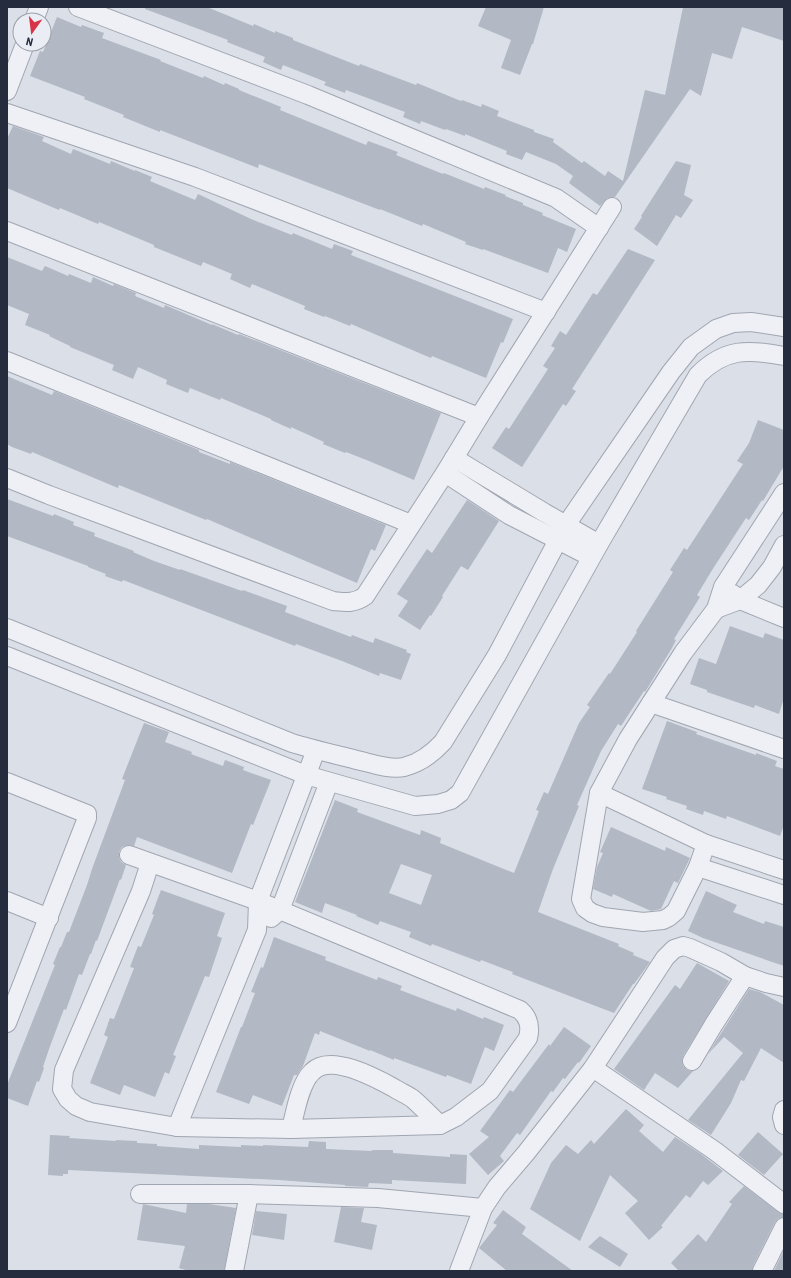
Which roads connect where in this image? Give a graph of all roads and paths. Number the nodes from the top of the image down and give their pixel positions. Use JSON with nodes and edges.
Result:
{"nodes":[{"id":1,"x":78,"y":7,"type":"edge"},
{"id":2,"x":22,"y":52,"type":"edge"},
{"id":3,"x":7,"y":91,"type":"edge"},
{"id":4,"x":7,"y":113,"type":"edge"},
{"id":5,"x":612,"y":207,"type":"dead end"},
{"id":6,"x":599,"y":228,"type":"junction"},
{"id":7,"x":7,"y":231,"type":"edge"},
{"id":8,"x":546,"y":312,"type":"junction"},
{"id":9,"x":784,"y":327,"type":"edge"},
{"id":10,"x":784,"y":356,"type":"edge"},
{"id":11,"x":7,"y":361,"type":"edge"},
{"id":12,"x":479,"y":417,"type":"junction"},
{"id":13,"x":450,"y":466,"type":"junction"},
{"id":14,"x":7,"y":478,"type":"edge"},
{"id":15,"x":784,"y":494,"type":"edge"},
{"id":16,"x":411,"y":524,"type":"junction"},
{"id":17,"x":562,"y":533,"type":"junction"},
{"id":18,"x":784,"y":545,"type":"edge"},
{"id":19,"x":595,"y":550,"type":"junction"},
{"id":20,"x":723,"y":586,"type":"junction"},
{"id":21,"x":740,"y":600,"type":"junction"},
{"id":22,"x":716,"y":609,"type":"junction"},
{"id":23,"x":784,"y":618,"type":"edge"},
{"id":24,"x":7,"y":628,"type":"edge"},
{"id":25,"x":7,"y":656,"type":"edge"},
{"id":26,"x":182,"y":698,"type":"junction"},
{"id":27,"x":652,"y":703,"type":"junction"},
{"id":28,"x":172,"y":722,"type":"junction"},
{"id":29,"x":784,"y":749,"type":"edge"},
{"id":30,"x":316,"y":750,"type":"junction"},
{"id":31,"x":306,"y":775,"type":"junction"},
{"id":32,"x":7,"y":782,"type":"edge"},
{"id":33,"x":329,"y":782,"type":"junction"},
{"id":34,"x":599,"y":793,"type":"junction"},
{"id":35,"x":706,"y":844,"type":"junction"},
{"id":36,"x":129,"y":855,"type":"dead end"},
{"id":37,"x":150,"y":863,"type":"junction"},
{"id":38,"x":698,"y":867,"type":"junction"},
{"id":39,"x":784,"y":870,"type":"edge"},
{"id":40,"x":784,"y":895,"type":"edge"},
{"id":41,"x":7,"y":901,"type":"edge"},
{"id":42,"x":258,"y":901,"type":"junction"},
{"id":43,"x":280,"y":910,"type":"junction"},
{"id":44,"x":49,"y":918,"type":"junction"},
{"id":45,"x":257,"y":930,"type":"junction"},
{"id":46,"x":745,"y":976,"type":"junction"},
{"id":47,"x":784,"y":987,"type":"edge"},
{"id":48,"x":7,"y":1022,"type":"edge"},
{"id":49,"x":692,"y":1061,"type":"dead end"},
{"id":50,"x":593,"y":1068,"type":"junction"},
{"id":51,"x":784,"y":1110,"type":"edge"},
{"id":52,"x":440,"y":1125,"type":"junction"},
{"id":53,"x":784,"y":1125,"type":"edge"},
{"id":54,"x":177,"y":1127,"type":"junction"},
{"id":55,"x":291,"y":1129,"type":"junction"},
{"id":56,"x":140,"y":1194,"type":"dead end"},
{"id":57,"x":249,"y":1194,"type":"junction"},
{"id":58,"x":784,"y":1204,"type":"edge"},
{"id":59,"x":484,"y":1208,"type":"junction"},
{"id":60,"x":784,"y":1227,"type":"edge"},
{"id":61,"x":234,"y":1271,"type":"edge"},
{"id":62,"x":459,"y":1271,"type":"edge"},
{"id":63,"x":762,"y":1271,"type":"edge"}],
"edges":[{"from":1,"to":6,"type":"street"},
{"from":2,"to":3,"type":"street"},
{"from":4,"to":8,"type":"street"},
{"from":5,"to":6,"type":"street"},
{"from":6,"to":8,"type":"street"},
{"from":7,"to":12,"type":"street"},
{"from":8,"to":12,"type":"street"},
{"from":9,"to":17,"type":"street"},
{"from":10,"to":19,"type":"street"},
{"from":11,"to":16,"type":"street"},
{"from":12,"to":13,"type":"street"},
{"from":13,"to":16,"type":"street"},
{"from":13,"to":17,"type":"street"},
{"from":14,"to":16,"type":"street"},
{"from":15,"to":20,"type":"street"},
{"from":17,"to":19,"type":"street"},
{"from":17,"to":30,"type":"street"},
{"from":18,"to":21,"type":"street"},
{"from":19,"to":33,"type":"street"},
{"from":20,"to":21,"type":"street"},
{"from":20,"to":22,"type":"street"},
{"from":21,"to":22,"type":"street"},
{"from":21,"to":23,"type":"street"},
{"from":22,"to":27,"type":"street"},
{"from":24,"to":26,"type":"street"},
{"from":25,"to":28,"type":"street"},
{"from":26,"to":28,"type":"street"},
{"from":26,"to":30,"type":"street"},
{"from":27,"to":29,"type":"street"},
{"from":27,"to":34,"type":"street"},
{"from":28,"to":31,"type":"street"},
{"from":30,"to":31,"type":"street"},
{"from":31,"to":33,"type":"street"},
{"from":31,"to":42,"type":"street"},
{"from":32,"to":44,"type":"street"},
{"from":33,"to":43,"type":"street"},
{"from":34,"to":35,"type":"street"},
{"from":34,"to":38,"type":"street"},
{"from":35,"to":38,"type":"street"},
{"from":35,"to":39,"type":"street"},
{"from":36,"to":37,"type":"street"},
{"from":37,"to":42,"type":"street"},
{"from":37,"to":54,"type":"street"},
{"from":38,"to":40,"type":"street"},
{"from":41,"to":44,"type":"street"},
{"from":42,"to":43,"type":"street"},
{"from":42,"to":45,"type":"street"},
{"from":43,"to":45,"type":"street"},
{"from":43,"to":52,"type":"street"},
{"from":44,"to":48,"type":"street"},
{"from":45,"to":54,"type":"street"},
{"from":46,"to":47,"type":"street"},
{"from":46,"to":49,"type":"street"},
{"from":46,"to":50,"type":"street"},
{"from":50,"to":58,"type":"street"},
{"from":50,"to":59,"type":"street"},
{"from":51,"to":53,"type":"street"},
{"from":52,"to":55,"type":"street"},
{"from":52,"to":55,"type":"street"},
{"from":54,"to":55,"type":"street"},
{"from":56,"to":57,"type":"street"},
{"from":57,"to":59,"type":"street"},
{"from":57,"to":61,"type":"street"},
{"from":59,"to":62,"type":"street"},
{"from":60,"to":63,"type":"street"}]}
